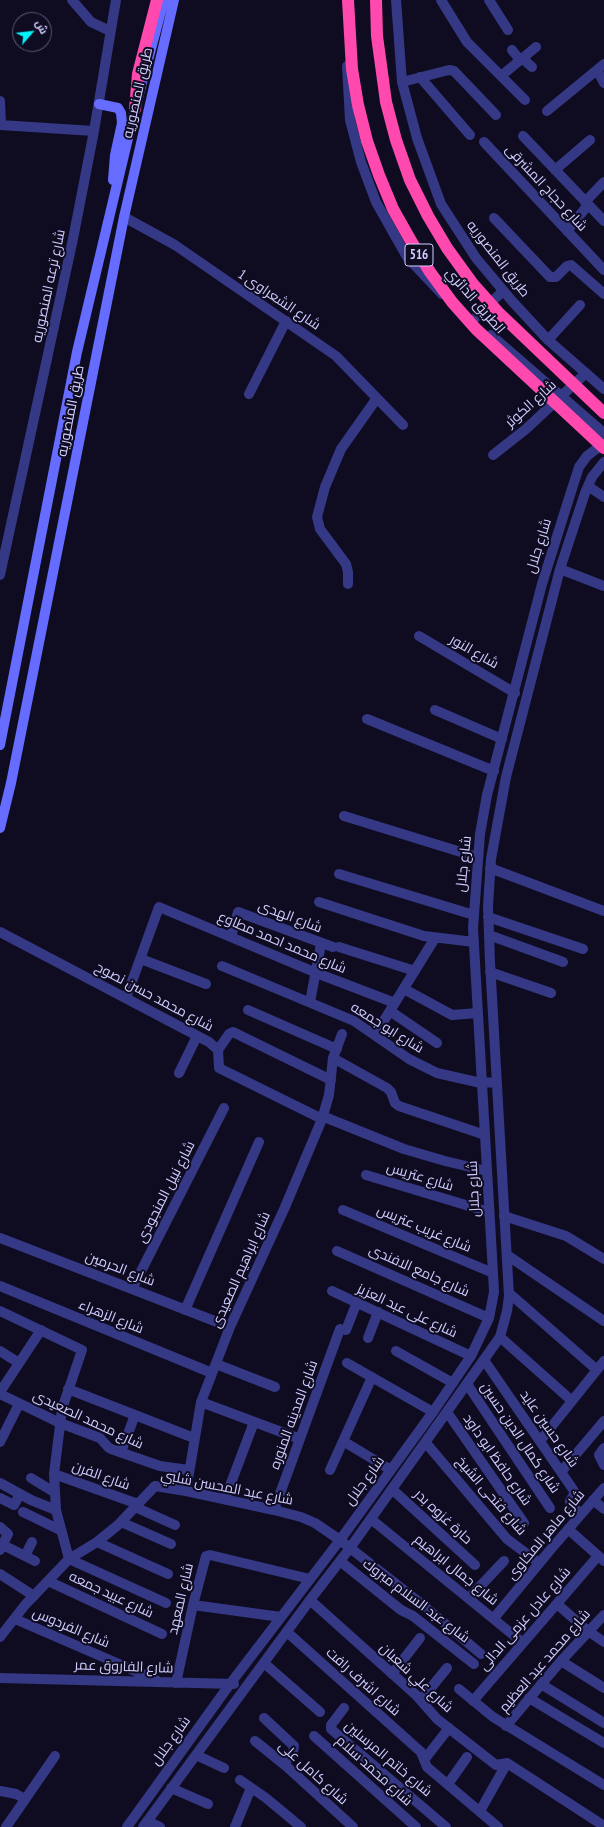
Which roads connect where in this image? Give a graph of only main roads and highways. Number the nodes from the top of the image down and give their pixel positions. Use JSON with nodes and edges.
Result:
{"nodes":[{"id":1,"x":157,"y":0,"type":"edge"},
{"id":2,"x":164,"y":0,"type":"edge"},
{"id":3,"x":174,"y":0,"type":"edge"},
{"id":4,"x":347,"y":0,"type":"edge"},
{"id":5,"x":376,"y":0,"type":"edge"},
{"id":6,"x":99,"y":104,"type":"road end"},
{"id":7,"x":135,"y":109,"type":"junction"},
{"id":8,"x":114,"y":194,"type":"junction"},
{"id":9,"x":604,"y":413,"type":"edge"},
{"id":10,"x":604,"y":448,"type":"edge"},
{"id":11,"x":33,"y":578,"type":"junction"},
{"id":12,"x":51,"y":581,"type":"junction"},
{"id":13,"x":0,"y":745,"type":"edge"},
{"id":14,"x":0,"y":828,"type":"edge"}],
"edges":[{"from":1,"to":7,"type":"highway"},
{"from":2,"to":7,"type":"main road","name":"طريق المنصوريه"},
{"from":3,"to":12,"type":"main road","name":"طريق المنصوريه"},
{"from":4,"to":10,"type":"highway","name":"الطريق الدائري","number":"516","bridge":true},
{"from":5,"to":9,"type":"highway","name":"الطريق الدائري","number":"516","bridge":true},
{"from":6,"to":8,"type":"main road"},
{"from":7,"to":8,"type":"main road","name":"طريق المنصوريه"},
{"from":8,"to":11,"type":"main road","name":"طريق المنصوريه"},
{"from":11,"to":12,"type":"main road"},
{"from":11,"to":13,"type":"main road","name":"طريق المنصوريه"},
{"from":12,"to":14,"type":"main road","name":"طريق المنصوريه"}]}
